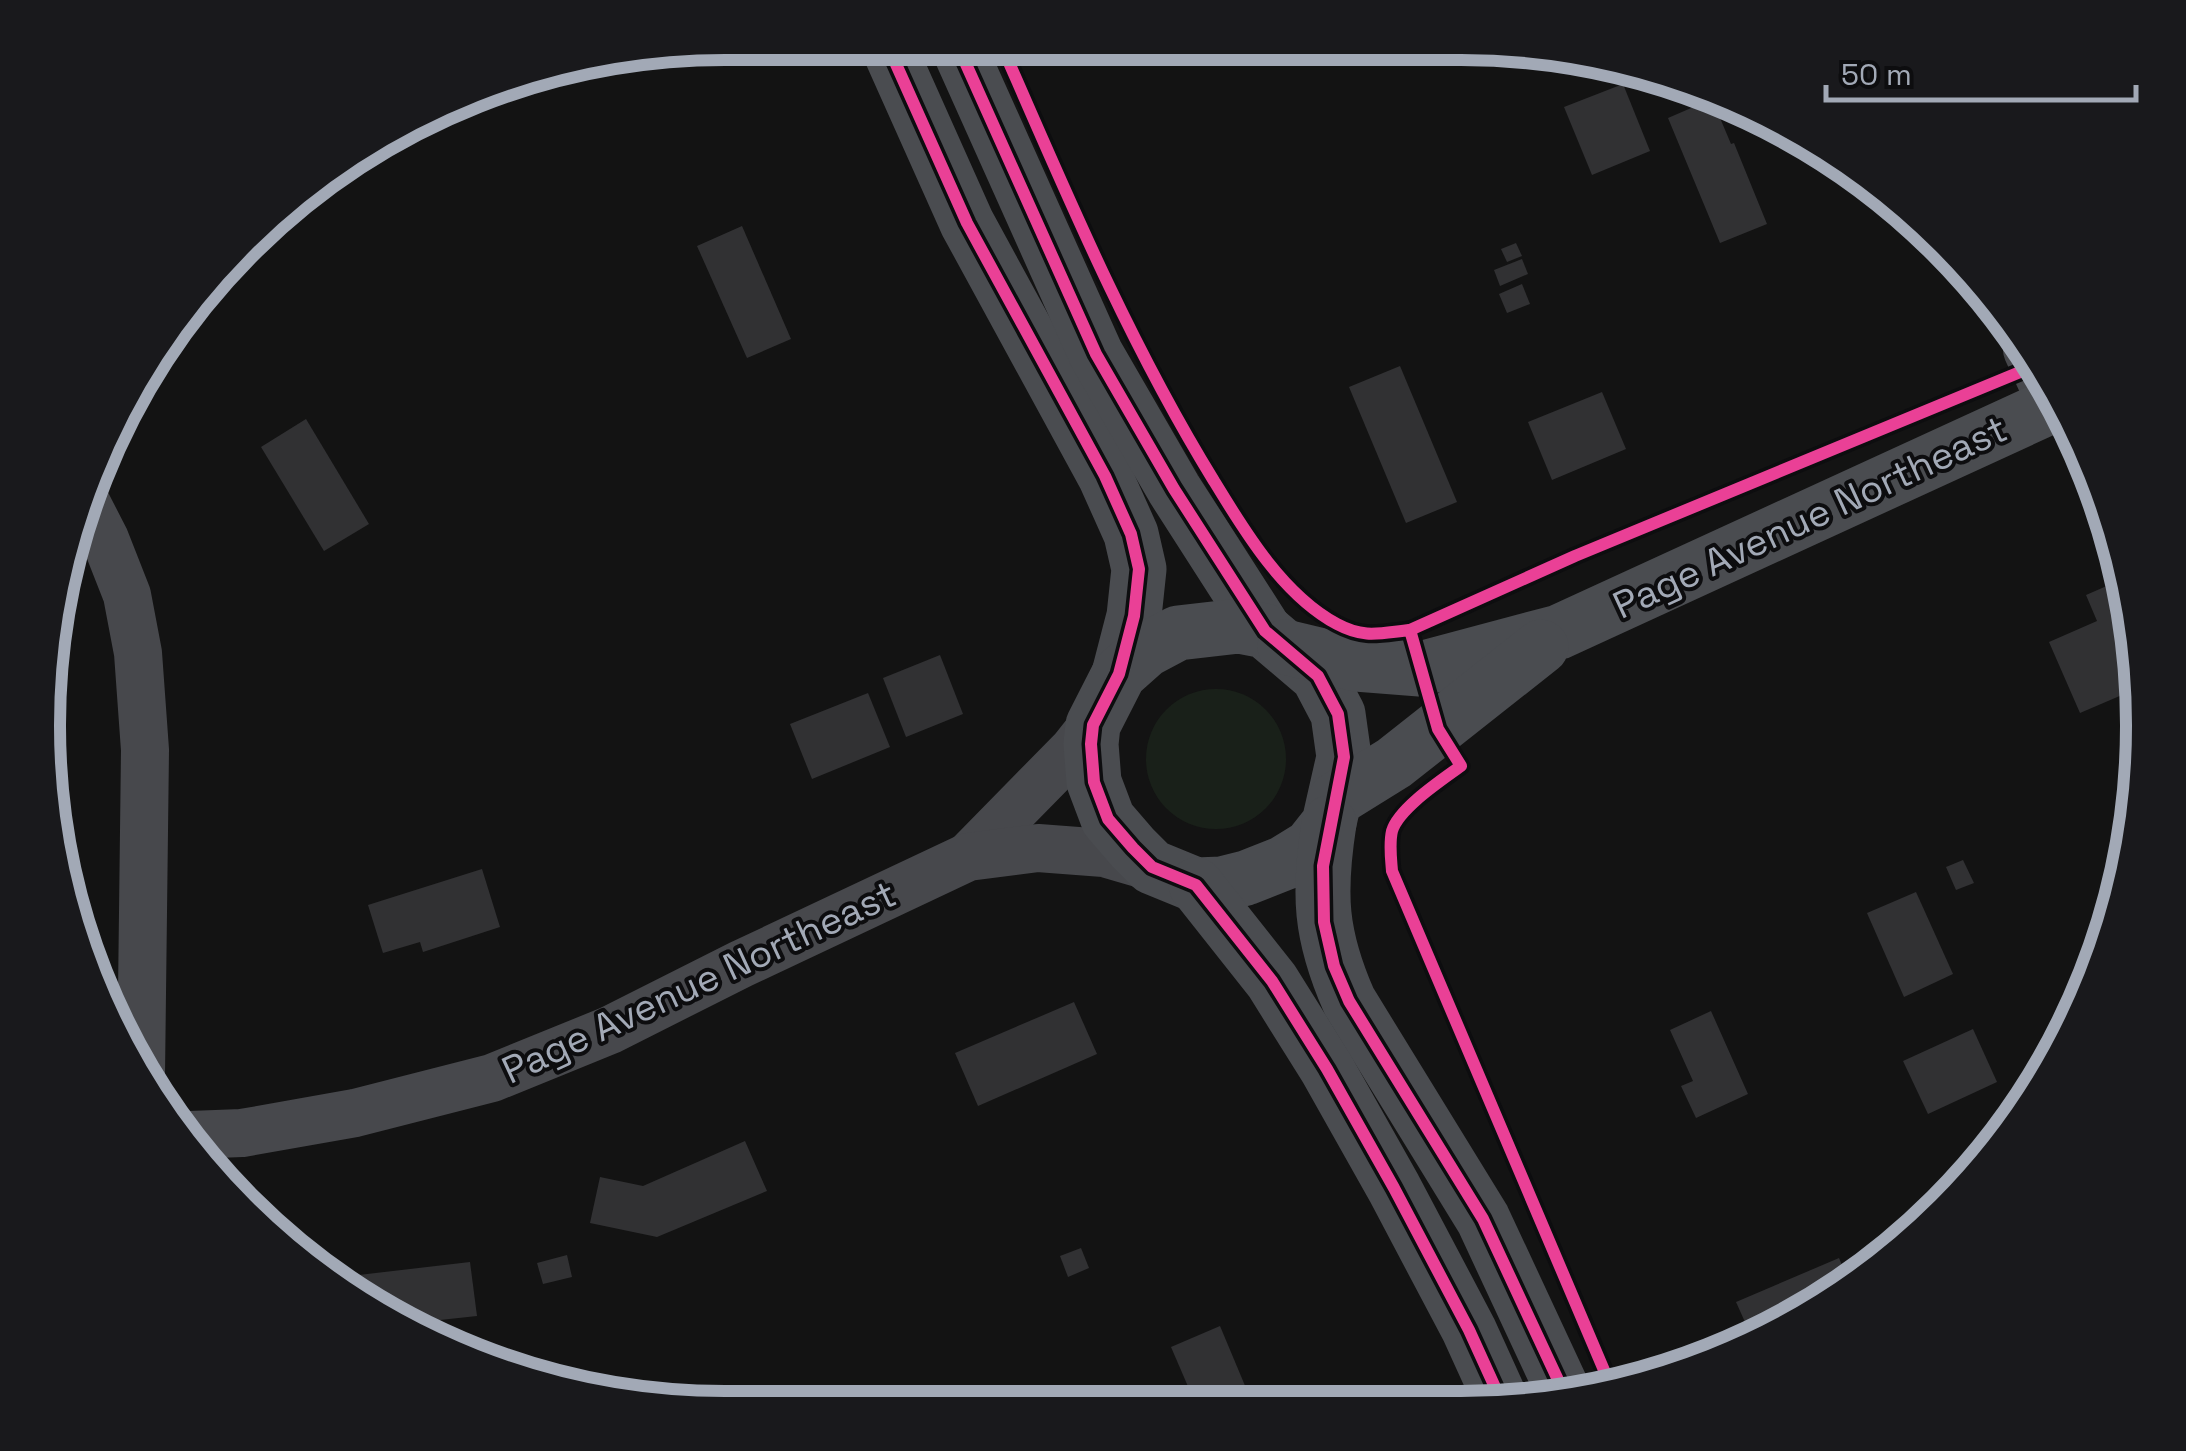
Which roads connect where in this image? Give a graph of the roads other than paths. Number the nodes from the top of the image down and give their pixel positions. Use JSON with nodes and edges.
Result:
{"nodes":[{"id":1,"x":894,"y":60,"type":"edge"},
{"id":2,"x":964,"y":60,"type":"edge"},
{"id":3,"x":2045,"y":409,"type":"edge"},
{"id":4,"x":94,"y":517,"type":"edge"},
{"id":5,"x":1560,"y":632,"type":"junction"},
{"id":6,"x":1275,"y":639,"type":"junction"},
{"id":7,"x":1119,"y":674,"type":"junction"},
{"id":8,"x":1093,"y":725,"type":"junction"},
{"id":9,"x":1333,"y":811,"type":"junction"},
{"id":10,"x":968,"y":858,"type":"junction"},
{"id":11,"x":1174,"y":876,"type":"junction"},
{"id":12,"x":141,"y":1044,"type":"edge"},
{"id":13,"x":202,"y":1135,"type":"edge"},
{"id":14,"x":1559,"y":1383,"type":"edge"},
{"id":15,"x":1496,"y":1390,"type":"edge"}],
"edges":[{"from":1,"to":7,"type":"main road"},
{"from":2,"to":6,"type":"main road"},
{"from":3,"to":5,"type":"main road","name":"Page Avenue Northeast"},
{"from":4,"to":12,"type":"street"},
{"from":5,"to":6,"type":"main road","name":"Page Avenue Northeast"},
{"from":5,"to":9,"type":"main road","name":"Page Avenue Northeast"},
{"from":6,"to":7,"type":"main road"},
{"from":6,"to":9,"type":"main road"},
{"from":7,"to":8,"type":"main road"},
{"from":8,"to":10,"type":"street","name":"Page Avenue Northeast"},
{"from":8,"to":11,"type":"main road"},
{"from":9,"to":11,"type":"main road"},
{"from":9,"to":14,"type":"main road"},
{"from":10,"to":11,"type":"street","name":"Page Avenue Northeast"},
{"from":10,"to":13,"type":"street","name":"Page Avenue Northeast"},
{"from":11,"to":15,"type":"main road"}]}
